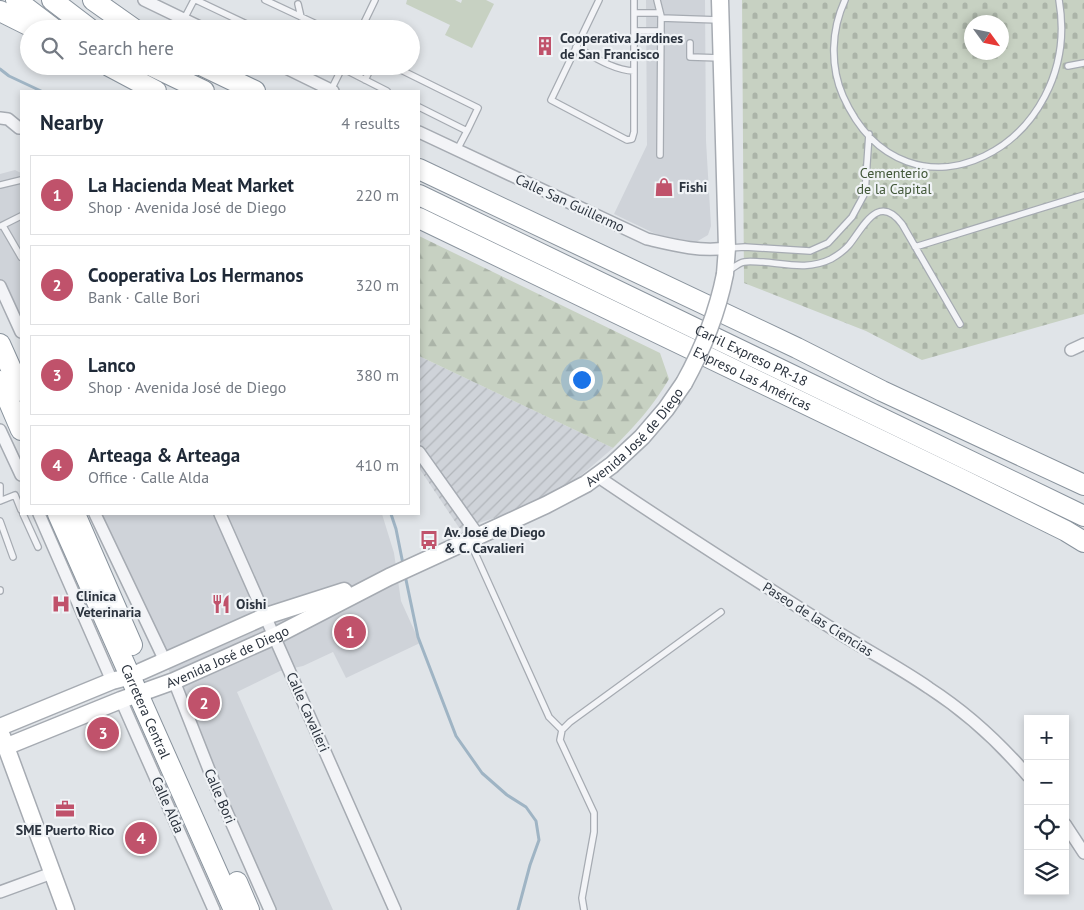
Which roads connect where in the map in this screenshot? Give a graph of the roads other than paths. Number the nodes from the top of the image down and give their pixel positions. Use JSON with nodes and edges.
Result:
{"nodes":[{"id":1,"x":16,"y":0,"type":"edge"},
{"id":2,"x":52,"y":0,"type":"edge"},
{"id":3,"x":93,"y":0,"type":"edge"},
{"id":4,"x":144,"y":0,"type":"edge"},
{"id":5,"x":195,"y":0,"type":"edge"},
{"id":6,"x":375,"y":0,"type":"edge"},
{"id":7,"x":599,"y":0,"type":"edge"},
{"id":8,"x":634,"y":0,"type":"edge"},
{"id":9,"x":657,"y":0,"type":"edge"},
{"id":10,"x":720,"y":0,"type":"edge"},
{"id":11,"x":845,"y":0,"type":"edge"},
{"id":12,"x":1059,"y":0,"type":"edge"},
{"id":13,"x":269,"y":1,"type":"edge"},
{"id":14,"x":298,"y":4,"type":"dead end"},
{"id":15,"x":0,"y":11,"type":"edge"},
{"id":16,"x":634,"y":13,"type":"junction"},
{"id":17,"x":660,"y":16,"type":"junction"},
{"id":18,"x":301,"y":17,"type":"junction"},
{"id":19,"x":184,"y":19,"type":"joint"},
{"id":20,"x":42,"y":20,"type":"edge"},
{"id":21,"x":78,"y":20,"type":"edge"},
{"id":22,"x":121,"y":20,"type":"edge"},
{"id":23,"x":238,"y":20,"type":"edge"},
{"id":24,"x":308,"y":20,"type":"edge"},
{"id":25,"x":365,"y":20,"type":"edge"},
{"id":26,"x":721,"y":20,"type":"junction"},
{"id":27,"x":20,"y":21,"type":"edge"},
{"id":28,"x":1067,"y":23,"type":"dead end"},
{"id":29,"x":634,"y":31,"type":"junction"},
{"id":30,"x":661,"y":31,"type":"junction"},
{"id":31,"x":690,"y":43,"type":"dead end"},
{"id":32,"x":576,"y":48,"type":"junction"},
{"id":33,"x":721,"y":58,"type":"junction"},
{"id":34,"x":1069,"y":59,"type":"dead end"},
{"id":35,"x":1084,"y":62,"type":"edge"},
{"id":36,"x":634,"y":71,"type":"junction"},
{"id":37,"x":127,"y":75,"type":"edge"},
{"id":38,"x":171,"y":75,"type":"edge"},
{"id":39,"x":222,"y":75,"type":"edge"},
{"id":40,"x":300,"y":75,"type":"edge"},
{"id":41,"x":338,"y":75,"type":"edge"},
{"id":42,"x":356,"y":75,"type":"edge"},
{"id":43,"x":368,"y":75,"type":"edge"},
{"id":44,"x":411,"y":75,"type":"edge"},
{"id":45,"x":365,"y":80,"type":"junction"},
{"id":46,"x":154,"y":90,"type":"edge"},
{"id":47,"x":202,"y":90,"type":"edge"},
{"id":48,"x":253,"y":90,"type":"edge"},
{"id":49,"x":330,"y":90,"type":"edge"},
{"id":50,"x":332,"y":90,"type":"edge"},
{"id":51,"x":385,"y":90,"type":"edge"},
{"id":52,"x":420,"y":108,"type":"edge"},
{"id":53,"x":0,"y":118,"type":"edge"},
{"id":54,"x":19,"y":128,"type":"dead end"},
{"id":55,"x":467,"y":131,"type":"junction"},
{"id":56,"x":420,"y":132,"type":"edge"},
{"id":57,"x":869,"y":134,"type":"junction"},
{"id":58,"x":456,"y":150,"type":"junction"},
{"id":59,"x":660,"y":155,"type":"dead end"},
{"id":60,"x":989,"y":161,"type":"dead end"},
{"id":61,"x":420,"y":169,"type":"edge"},
{"id":62,"x":20,"y":180,"type":"edge"},
{"id":63,"x":0,"y":185,"type":"edge"},
{"id":64,"x":420,"y":195,"type":"edge"},
{"id":65,"x":1084,"y":195,"type":"edge"},
{"id":66,"x":20,"y":216,"type":"edge"},
{"id":67,"x":420,"y":218,"type":"edge"},
{"id":68,"x":1,"y":226,"type":"edge"},
{"id":69,"x":915,"y":247,"type":"junction"},
{"id":70,"x":727,"y":248,"type":"junction"},
{"id":71,"x":20,"y":255,"type":"edge"},
{"id":72,"x":725,"y":274,"type":"junction"},
{"id":73,"x":0,"y":286,"type":"edge"},
{"id":74,"x":960,"y":324,"type":"dead end"},
{"id":75,"x":20,"y":330,"type":"edge"},
{"id":76,"x":0,"y":344,"type":"edge"},
{"id":77,"x":1084,"y":344,"type":"edge"},
{"id":78,"x":1071,"y":350,"type":"dead end"},
{"id":79,"x":0,"y":381,"type":"edge"},
{"id":80,"x":20,"y":389,"type":"edge"},
{"id":81,"x":20,"y":428,"type":"edge"},
{"id":82,"x":0,"y":430,"type":"edge"},
{"id":83,"x":420,"y":454,"type":"edge"},
{"id":84,"x":20,"y":473,"type":"edge"},
{"id":85,"x":597,"y":476,"type":"junction"},
{"id":86,"x":1078,"y":481,"type":"edge"},
{"id":87,"x":0,"y":486,"type":"edge"},
{"id":88,"x":0,"y":500,"type":"edge"},
{"id":89,"x":20,"y":508,"type":"edge"},
{"id":90,"x":23,"y":515,"type":"edge"},
{"id":91,"x":39,"y":515,"type":"edge"},
{"id":92,"x":58,"y":515,"type":"edge"},
{"id":93,"x":75,"y":515,"type":"edge"},
{"id":94,"x":95,"y":515,"type":"edge"},
{"id":95,"x":220,"y":515,"type":"edge"},
{"id":96,"x":1084,"y":516,"type":"edge"},
{"id":97,"x":0,"y":521,"type":"edge"},
{"id":98,"x":473,"y":537,"type":"junction"},
{"id":99,"x":1084,"y":542,"type":"edge"},
{"id":100,"x":38,"y":547,"type":"dead end"},
{"id":101,"x":13,"y":557,"type":"dead end"},
{"id":102,"x":389,"y":577,"type":"junction"},
{"id":103,"x":721,"y":612,"type":"dead end"},
{"id":104,"x":266,"y":616,"type":"junction"},
{"id":105,"x":275,"y":636,"type":"junction"},
{"id":106,"x":165,"y":661,"type":"junction"},
{"id":107,"x":174,"y":681,"type":"junction"},
{"id":108,"x":133,"y":685,"type":"junction"},
{"id":109,"x":0,"y":727,"type":"edge"},
{"id":110,"x":562,"y":730,"type":"junction"},
{"id":111,"x":2,"y":742,"type":"edge"},
{"id":112,"x":1024,"y":771,"type":"edge"},
{"id":113,"x":1069,"y":830,"type":"edge"},
{"id":114,"x":1084,"y":853,"type":"edge"},
{"id":115,"x":52,"y":873,"type":"junction"},
{"id":116,"x":0,"y":892,"type":"edge"},
{"id":117,"x":66,"y":910,"type":"edge"},
{"id":118,"x":214,"y":910,"type":"edge"},
{"id":119,"x":234,"y":910,"type":"edge"},
{"id":120,"x":249,"y":910,"type":"edge"},
{"id":121,"x":270,"y":910,"type":"edge"},
{"id":122,"x":395,"y":910,"type":"edge"},
{"id":123,"x":584,"y":910,"type":"edge"}],
"edges":[{"from":1,"to":20,"type":"highway"},
{"from":2,"to":21,"type":"highway"},
{"from":3,"to":22,"type":"highway"},
{"from":4,"to":19,"type":"street"},
{"from":5,"to":19,"type":"lane"},
{"from":5,"to":23,"type":"lane"},
{"from":6,"to":25,"type":"lane"},
{"from":7,"to":32,"type":"lane"},
{"from":8,"to":16,"type":"lane"},
{"from":9,"to":17,"type":"lane"},
{"from":10,"to":26,"type":"street","name":"Avenida José de Diego"},
{"from":11,"to":57,"type":"lane"},
{"from":12,"to":28,"type":"lane"},
{"from":13,"to":18,"type":"lane"},
{"from":14,"to":18,"type":"lane"},
{"from":15,"to":27,"type":"highway"},
{"from":16,"to":17,"type":"lane"},
{"from":16,"to":29,"type":"lane"},
{"from":17,"to":26,"type":"lane"},
{"from":17,"to":30,"type":"lane"},
{"from":18,"to":24,"type":"lane"},
{"from":26,"to":33,"type":"street","name":"Avenida José de Diego"},
{"from":29,"to":30,"type":"lane"},
{"from":29,"to":36,"type":"lane"},
{"from":30,"to":59,"type":"lane"},
{"from":31,"to":33,"type":"lane"},
{"from":32,"to":36,"type":"lane"},
{"from":32,"to":36,"type":"lane"},
{"from":33,"to":70,"type":"street","name":"Avenida José de Diego"},
{"from":34,"to":35,"type":"lane"},
{"from":37,"to":46,"type":"highway"},
{"from":38,"to":47,"type":"highway"},
{"from":39,"to":48,"type":"highway"},
{"from":40,"to":49,"type":"street"},
{"from":41,"to":50,"type":"lane"},
{"from":42,"to":45,"type":"lane"},
{"from":43,"to":45,"type":"lane"},
{"from":44,"to":55,"type":"lane"},
{"from":45,"to":51,"type":"lane"},
{"from":52,"to":55,"type":"lane"},
{"from":53,"to":54,"type":"street"},
{"from":55,"to":58,"type":"lane"},
{"from":56,"to":58,"type":"street","name":"Calle San Guillermo"},
{"from":57,"to":60,"type":"lane"},
{"from":57,"to":70,"type":"lane"},
{"from":58,"to":70,"type":"street","name":"Calle San Guillermo"},
{"from":61,"to":86,"type":"highway"},
{"from":62,"to":63,"type":"lane"},
{"from":64,"to":96,"type":"highway","name":"Carril Expreso PR-18"},
{"from":65,"to":69,"type":"lane"},
{"from":66,"to":68,"type":"lane"},
{"from":67,"to":99,"type":"highway","name":"Expreso Las Américas"},
{"from":68,"to":71,"type":"lane"},
{"from":69,"to":72,"type":"lane"},
{"from":69,"to":74,"type":"lane"},
{"from":70,"to":72,"type":"street","name":"Avenida José de Diego"},
{"from":72,"to":85,"type":"street","name":"Avenida José de Diego","bridge":true},
{"from":73,"to":75,"type":"street"},
{"from":76,"to":80,"type":"highway"},
{"from":77,"to":78,"type":"street"},
{"from":79,"to":81,"type":"highway"},
{"from":82,"to":84,"type":"street"},
{"from":83,"to":98,"type":"street"},
{"from":85,"to":98,"type":"street","name":"Avenida José de Diego"},
{"from":85,"to":112,"type":"street","name":"Paseo de las Ciencias"},
{"from":87,"to":88,"type":"lane"},
{"from":88,"to":89,"type":"lane"},
{"from":90,"to":100,"type":"lane"},
{"from":91,"to":108,"type":"street","name":"Calle Alda"},
{"from":92,"to":108,"type":"highway","name":"Carretera Central"},
{"from":93,"to":108,"type":"highway","name":"Carretera Central"},
{"from":94,"to":106,"type":"street"},
{"from":95,"to":104,"type":"street","name":"Calle Cavalieri"},
{"from":97,"to":101,"type":"lane"},
{"from":98,"to":102,"type":"street","name":"Avenida José de Diego"},
{"from":98,"to":110,"type":"lane"},
{"from":102,"to":104,"type":"street","name":"Avenida José de Diego"},
{"from":102,"to":105,"type":"street","name":"Avenida José de Diego"},
{"from":103,"to":110,"type":"lane"},
{"from":104,"to":105,"type":"street","name":"Calle Cavalieri"},
{"from":104,"to":106,"type":"street","name":"Avenida José de Diego"},
{"from":105,"to":107,"type":"street","name":"Avenida José de Diego"},
{"from":105,"to":122,"type":"street","name":"Calle Cavalieri"},
{"from":106,"to":108,"type":"street","name":"Avenida José de Diego"},
{"from":107,"to":108,"type":"street","name":"Avenida José de Diego"},
{"from":107,"to":121,"type":"street","name":"Calle Bori"},
{"from":108,"to":109,"type":"street","name":"Avenida José de Diego"},
{"from":108,"to":111,"type":"street","name":"Avenida José de Diego"},
{"from":108,"to":118,"type":"street","name":"Calle Alda"},
{"from":108,"to":119,"type":"highway","name":"Carretera Central"},
{"from":108,"to":120,"type":"highway","name":"Carretera Central"},
{"from":110,"to":123,"type":"lane"},
{"from":111,"to":115,"type":"street"},
{"from":113,"to":114,"type":"street"},
{"from":115,"to":116,"type":"street"},
{"from":115,"to":117,"type":"street"}]}
